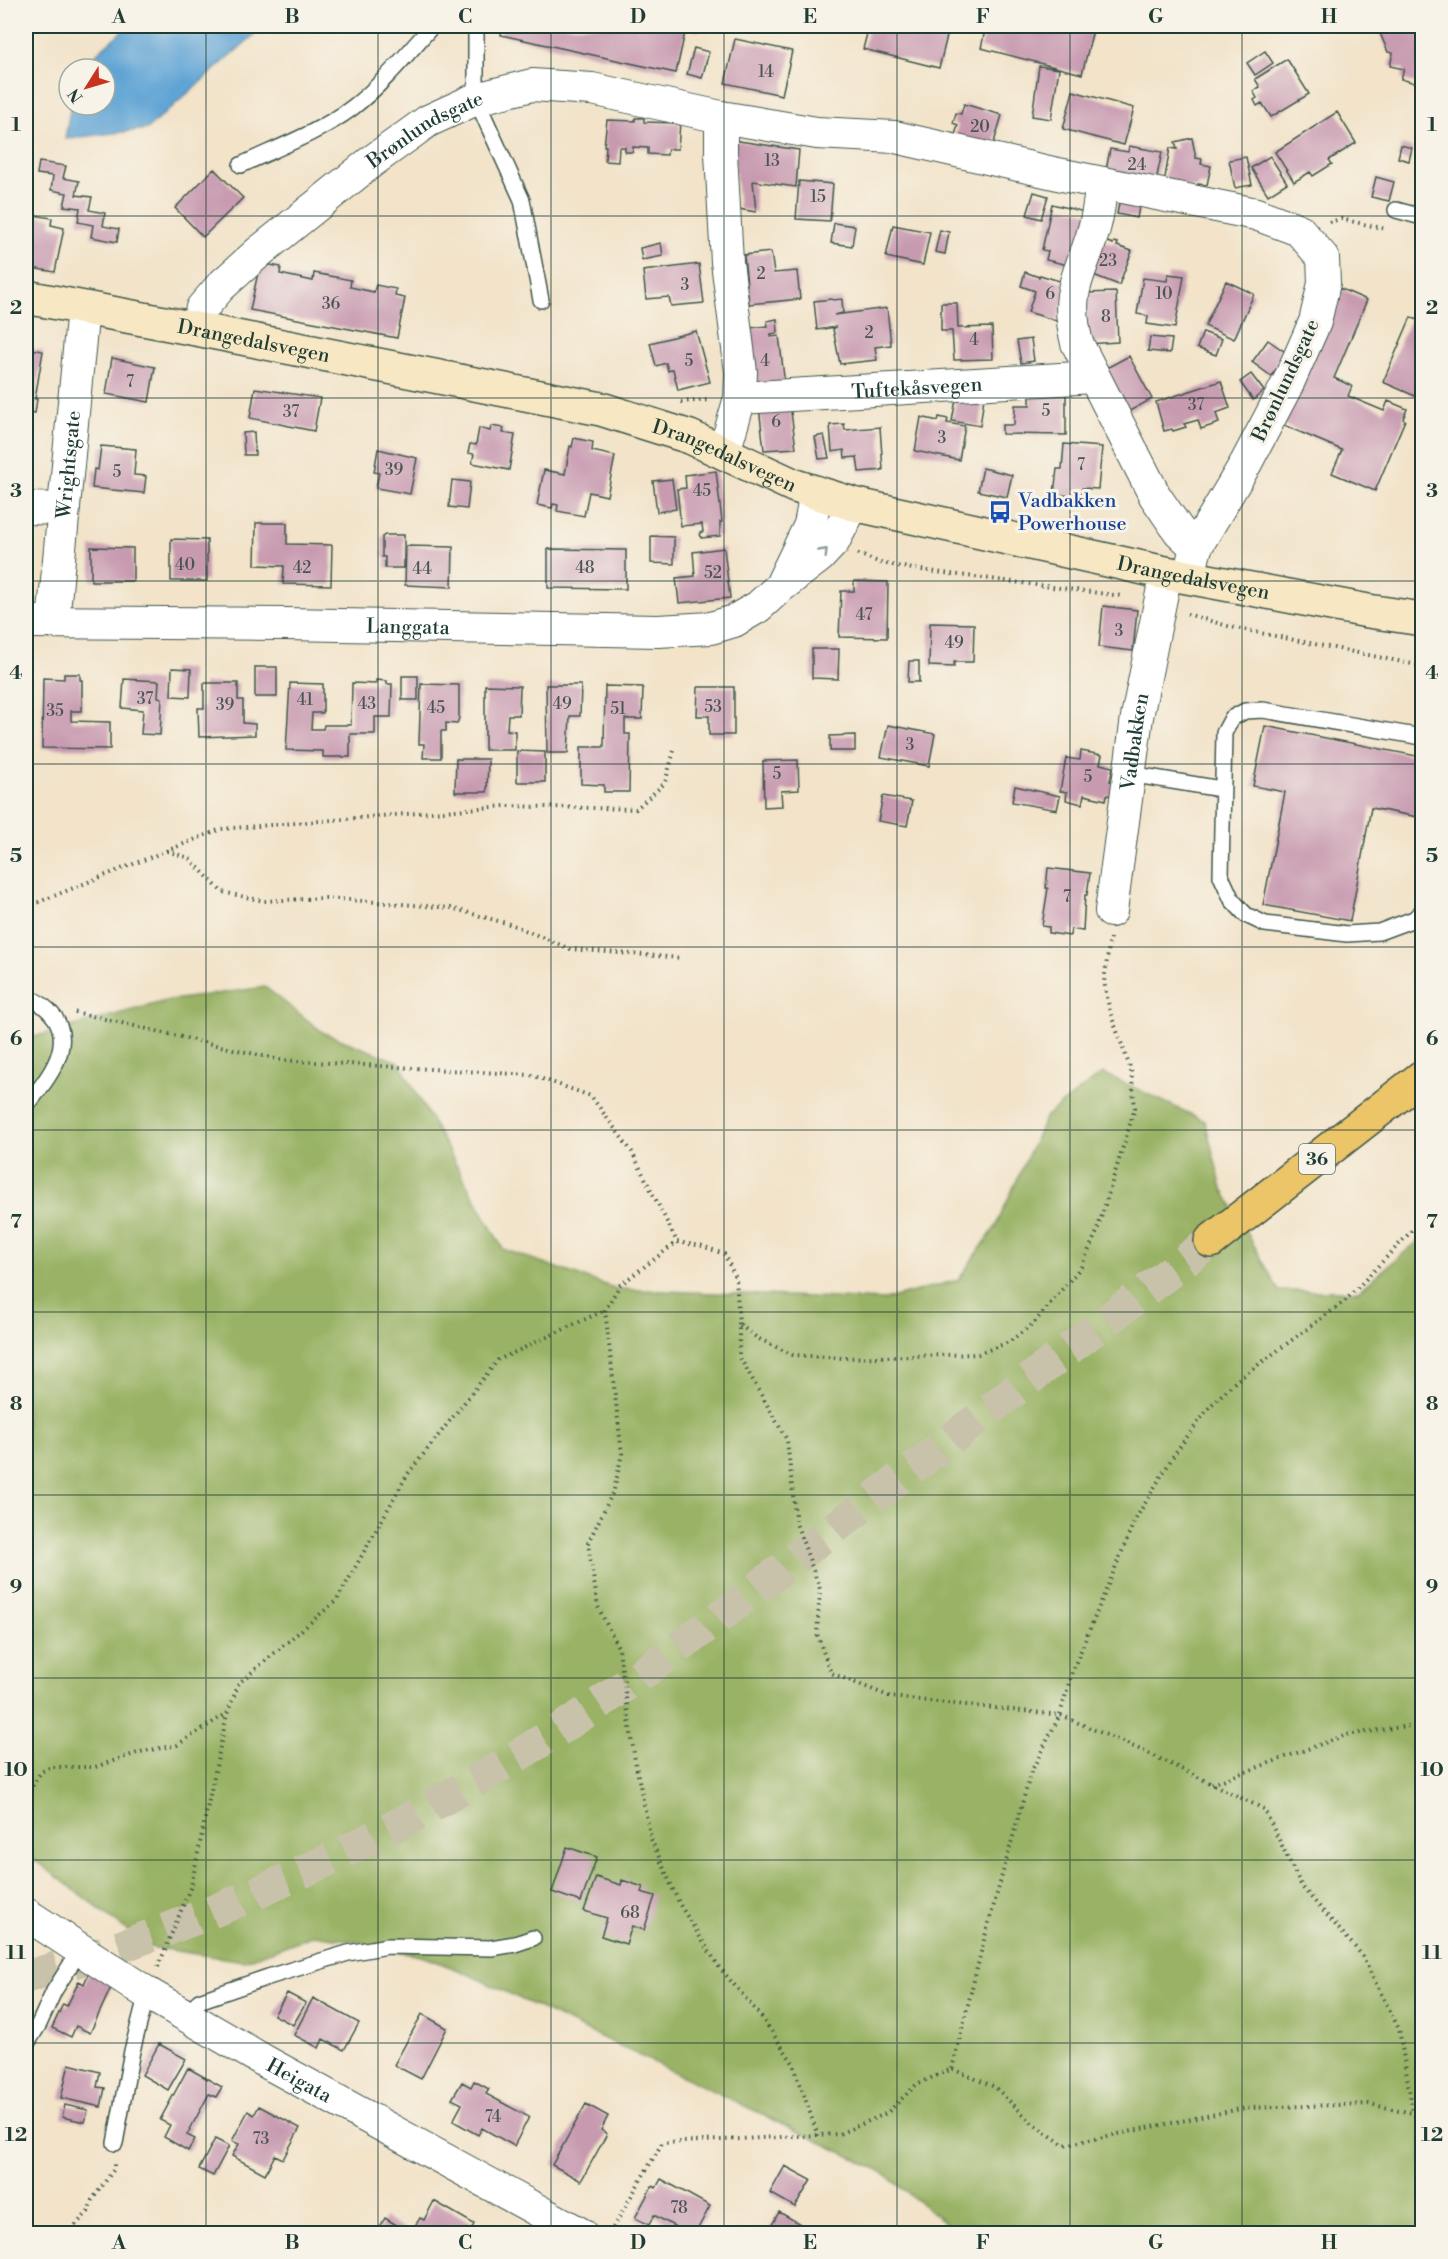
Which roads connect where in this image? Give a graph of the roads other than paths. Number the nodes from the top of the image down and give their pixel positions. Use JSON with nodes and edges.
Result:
{"nodes":[{"id":1,"x":432,"y":26,"type":"edge"},
{"id":2,"x":476,"y":26,"type":"edge"},
{"id":3,"x":476,"y":99,"type":"junction"},
{"id":4,"x":722,"y":117,"type":"junction"},
{"id":5,"x":241,"y":165,"type":"dead end"},
{"id":6,"x":1102,"y":183,"type":"junction"},
{"id":7,"x":1396,"y":210,"type":"dead end"},
{"id":8,"x":1422,"y":217,"type":"edge"},
{"id":9,"x":26,"y":297,"type":"edge"},
{"id":10,"x":541,"y":300,"type":"dead end"},
{"id":11,"x":83,"y":308,"type":"junction"},
{"id":12,"x":196,"y":329,"type":"junction"},
{"id":13,"x":1094,"y":377,"type":"junction"},
{"id":14,"x":740,"y":398,"type":"junction"},
{"id":15,"x":724,"y":452,"type":"junction"},
{"id":16,"x":816,"y":493,"type":"junction"},
{"id":17,"x":853,"y":504,"type":"junction"},
{"id":18,"x":26,"y":508,"type":"edge"},
{"id":19,"x":64,"y":509,"type":"junction"},
{"id":20,"x":1184,"y":565,"type":"junction"},
{"id":21,"x":780,"y":587,"type":"junction"},
{"id":22,"x":1422,"y":619,"type":"edge"},
{"id":23,"x":39,"y":622,"type":"edge"},
{"id":24,"x":1422,"y":737,"type":"edge"},
{"id":25,"x":1130,"y":774,"type":"junction"},
{"id":26,"x":1221,"y":789,"type":"junction"},
{"id":27,"x":1111,"y":911,"type":"road end"},
{"id":28,"x":1422,"y":911,"type":"edge"},
{"id":29,"x":26,"y":996,"type":"edge"},
{"id":30,"x":1422,"y":1077,"type":"edge"},
{"id":31,"x":26,"y":1106,"type":"edge"},
{"id":32,"x":1211,"y":1240,"type":"tunnel mouth"},
{"id":33,"x":26,"y":1914,"type":"edge"},
{"id":34,"x":533,"y":1938,"type":"dead end"},
{"id":35,"x":80,"y":1950,"type":"junction"},
{"id":36,"x":147,"y":1993,"type":"junction"},
{"id":37,"x":185,"y":2014,"type":"junction"},
{"id":38,"x":26,"y":2044,"type":"edge"},
{"id":39,"x":115,"y":2143,"type":"road end"},
{"id":40,"x":580,"y":2234,"type":"edge"}],
"edges":[{"from":1,"to":5,"type":"lane"},
{"from":2,"to":3,"type":"lane"},
{"from":3,"to":4,"type":"street","name":"Brønlundsgate"},
{"from":3,"to":10,"type":"lane"},
{"from":3,"to":12,"type":"street","name":"Brønlundsgate"},
{"from":4,"to":6,"type":"street","name":"Brønlundsgate"},
{"from":4,"to":14,"type":"street"},
{"from":6,"to":13,"type":"street"},
{"from":6,"to":20,"type":"street","name":"Brønlundsgate"},
{"from":7,"to":8,"type":"lane"},
{"from":9,"to":11,"type":"street","name":"Drangedalsvegen"},
{"from":11,"to":12,"type":"street","name":"Drangedalsvegen"},
{"from":11,"to":19,"type":"street","name":"Wrightsgate"},
{"from":12,"to":15,"type":"street","name":"Drangedalsvegen"},
{"from":13,"to":14,"type":"street","name":"Tuftekåsvegen"},
{"from":13,"to":20,"type":"street"},
{"from":14,"to":15,"type":"street"},
{"from":15,"to":16,"type":"street","name":"Drangedalsvegen"},
{"from":16,"to":17,"type":"street","name":"Drangedalsvegen"},
{"from":16,"to":21,"type":"street","name":"Langgata"},
{"from":17,"to":20,"type":"street","name":"Drangedalsvegen"},
{"from":21,"to":17,"type":"street","name":"Langgata","one_way":true},
{"from":18,"to":19,"type":"street"},
{"from":19,"to":23,"type":"street","name":"Wrightsgate"},
{"from":20,"to":22,"type":"street","name":"Drangedalsvegen"},
{"from":20,"to":25,"type":"street","name":"Vadbakken"},
{"from":21,"to":23,"type":"street","name":"Langgata"},
{"from":24,"to":26,"type":"lane"},
{"from":25,"to":26,"type":"lane"},
{"from":25,"to":27,"type":"street","name":"Vadbakken"},
{"from":26,"to":28,"type":"lane"},
{"from":29,"to":31,"type":"lane"},
{"from":30,"to":32,"type":"highway","number":"36"},
{"from":33,"to":35,"type":"street","name":"Heigata"},
{"from":34,"to":37,"type":"lane"},
{"from":35,"to":36,"type":"street","name":"Heigata"},
{"from":35,"to":38,"type":"lane"},
{"from":36,"to":37,"type":"street","name":"Heigata"},
{"from":36,"to":39,"type":"lane"},
{"from":37,"to":40,"type":"street","name":"Heigata"}]}
